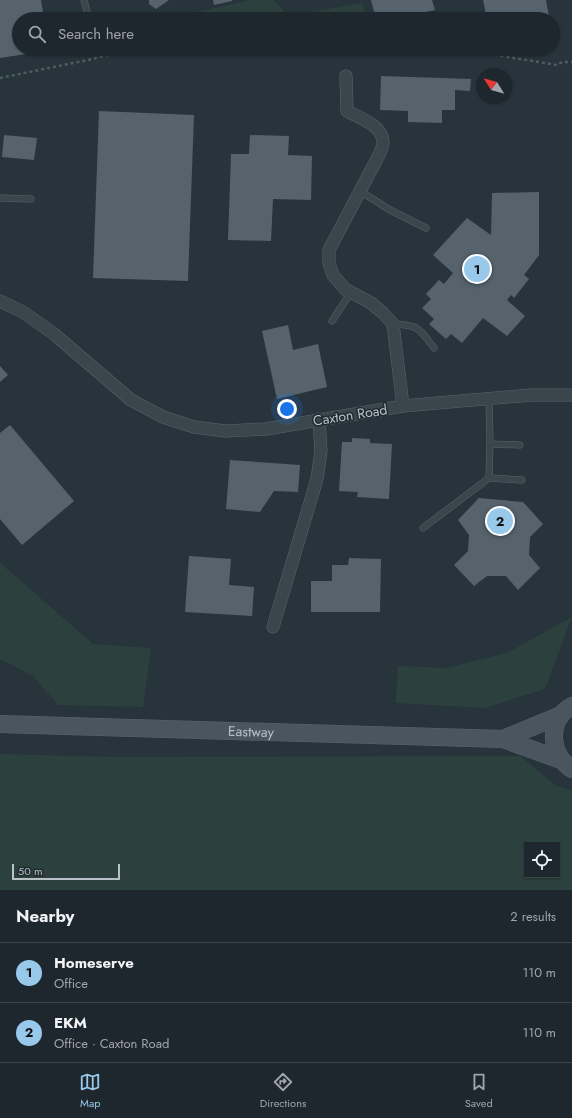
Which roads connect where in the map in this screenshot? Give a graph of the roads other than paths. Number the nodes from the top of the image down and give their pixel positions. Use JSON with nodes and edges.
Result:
{"nodes":[{"id":1,"x":84,"y":0,"type":"edge"},
{"id":2,"x":87,"y":12,"type":"dead end"},
{"id":3,"x":346,"y":76,"type":"dead end"},
{"id":4,"x":360,"y":192,"type":"junction"},
{"id":5,"x":0,"y":198,"type":"edge"},
{"id":6,"x":31,"y":199,"type":"dead end"},
{"id":7,"x":426,"y":228,"type":"dead end"},
{"id":8,"x":351,"y":292,"type":"junction"},
{"id":9,"x":0,"y":301,"type":"edge"},
{"id":10,"x":332,"y":321,"type":"dead end"},
{"id":11,"x":393,"y":324,"type":"junction"},
{"id":12,"x":434,"y":348,"type":"dead end"},
{"id":13,"x":572,"y":395,"type":"edge"},
{"id":14,"x":489,"y":399,"type":"junction"},
{"id":15,"x":403,"y":406,"type":"junction"},
{"id":16,"x":319,"y":419,"type":"junction"},
{"id":17,"x":490,"y":444,"type":"junction"},
{"id":18,"x":520,"y":445,"type":"dead end"},
{"id":19,"x":489,"y":478,"type":"junction"},
{"id":20,"x":522,"y":480,"type":"dead end"},
{"id":21,"x":423,"y":528,"type":"dead end"},
{"id":22,"x":273,"y":628,"type":"dead end"},
{"id":23,"x":568,"y":707,"type":"edge"},
{"id":24,"x":0,"y":724,"type":"edge"},
{"id":25,"x":503,"y":739,"type":"junction"},
{"id":26,"x":567,"y":765,"type":"edge"}],
"edges":[{"from":1,"to":2,"type":"lane"},
{"from":3,"to":4,"type":"street"},
{"from":4,"to":7,"type":"lane"},
{"from":4,"to":8,"type":"street"},
{"from":5,"to":6,"type":"lane"},
{"from":8,"to":10,"type":"lane"},
{"from":8,"to":11,"type":"street"},
{"from":9,"to":16,"type":"street","name":"Caxton Road"},
{"from":11,"to":12,"type":"lane"},
{"from":11,"to":15,"type":"street"},
{"from":13,"to":14,"type":"street","name":"Caxton Road"},
{"from":14,"to":15,"type":"street","name":"Caxton Road"},
{"from":14,"to":17,"type":"lane"},
{"from":15,"to":16,"type":"street","name":"Caxton Road"},
{"from":16,"to":22,"type":"street"},
{"from":17,"to":18,"type":"lane"},
{"from":17,"to":19,"type":"lane"},
{"from":19,"to":20,"type":"lane"},
{"from":19,"to":21,"type":"lane"},
{"from":23,"to":25,"type":"main road","name":"Eastway"},
{"from":23,"to":26,"type":"main road"},
{"from":24,"to":25,"type":"main road","name":"Eastway"},
{"from":25,"to":26,"type":"main road","name":"Eastway"}]}
